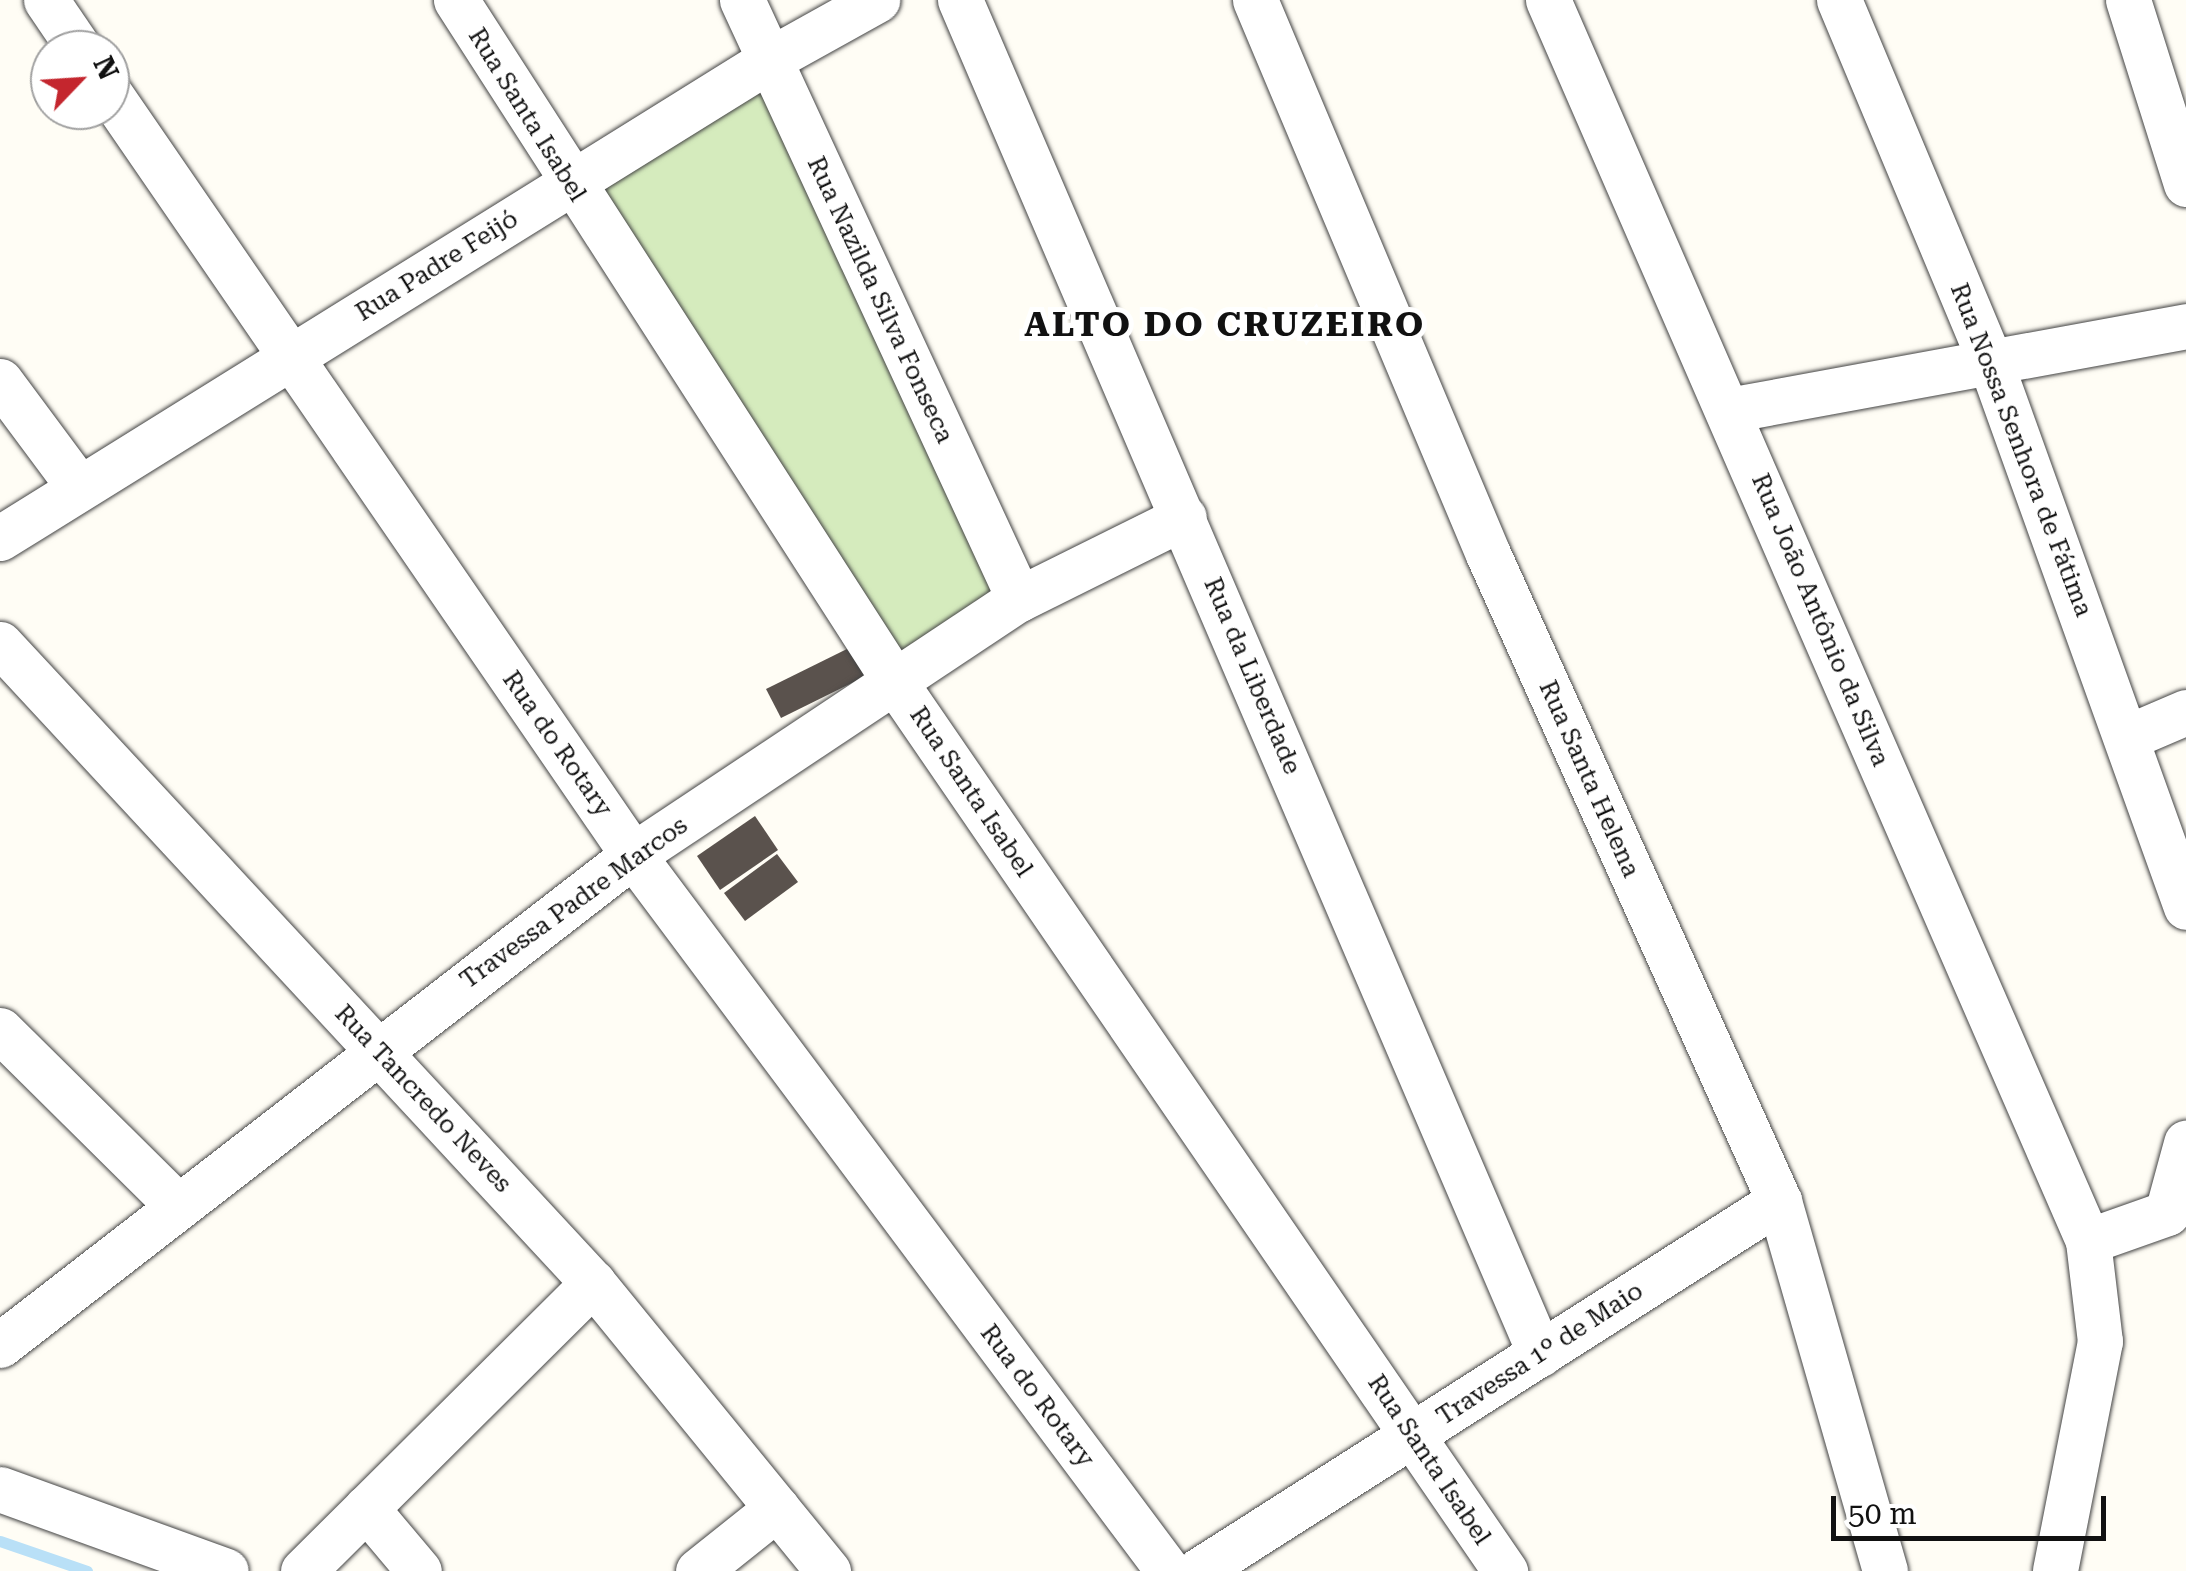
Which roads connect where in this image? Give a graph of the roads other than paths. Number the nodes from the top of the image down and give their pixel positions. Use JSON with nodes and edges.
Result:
{"nodes":[{"id":1,"x":46,"y":0,"type":"edge"},
{"id":2,"x":456,"y":0,"type":"edge"},
{"id":3,"x":742,"y":0,"type":"edge"},
{"id":4,"x":877,"y":0,"type":"edge"},
{"id":5,"x":960,"y":0,"type":"edge"},
{"id":6,"x":1256,"y":0,"type":"edge"},
{"id":7,"x":1548,"y":0,"type":"edge"},
{"id":8,"x":1840,"y":0,"type":"edge"},
{"id":9,"x":2128,"y":0,"type":"edge"},
{"id":10,"x":66,"y":30,"type":"edge"},
{"id":11,"x":769,"y":60,"type":"junction"},
{"id":12,"x":130,"y":123,"type":"edge"},
{"id":13,"x":2186,"y":184,"type":"edge"},
{"id":14,"x":569,"y":185,"type":"junction"},
{"id":15,"x":2186,"y":326,"type":"edge"},
{"id":16,"x":290,"y":357,"type":"junction"},
{"id":17,"x":1990,"y":362,"type":"junction"},
{"id":18,"x":0,"y":382,"type":"edge"},
{"id":19,"x":1729,"y":410,"type":"junction"},
{"id":20,"x":78,"y":486,"type":"junction"},
{"id":21,"x":1184,"y":516,"type":"junction"},
{"id":22,"x":0,"y":538,"type":"edge"},
{"id":23,"x":1019,"y":599,"type":"junction"},
{"id":24,"x":0,"y":644,"type":"edge"},
{"id":25,"x":897,"y":685,"type":"junction"},
{"id":26,"x":2186,"y":712,"type":"edge"},
{"id":27,"x":2130,"y":736,"type":"junction"},
{"id":28,"x":633,"y":855,"type":"junction"},
{"id":29,"x":2186,"y":907,"type":"edge"},
{"id":30,"x":0,"y":1030,"type":"edge"},
{"id":31,"x":376,"y":1049,"type":"junction"},
{"id":32,"x":2186,"y":1143,"type":"edge"},
{"id":33,"x":1780,"y":1202,"type":"junction"},
{"id":34,"x":176,"y":1204,"type":"junction"},
{"id":35,"x":2176,"y":1216,"type":"edge"},
{"id":36,"x":2088,"y":1242,"type":"junction"},
{"id":37,"x":593,"y":1283,"type":"junction"},
{"id":38,"x":0,"y":1345,"type":"edge"},
{"id":39,"x":1540,"y":1354,"type":"junction"},
{"id":40,"x":1412,"y":1435,"type":"junction"},
{"id":41,"x":0,"y":1489,"type":"edge"},
{"id":42,"x":366,"y":1508,"type":"junction"},
{"id":43,"x":776,"y":1508,"type":"junction"},
{"id":44,"x":226,"y":1571,"type":"edge"},
{"id":45,"x":303,"y":1571,"type":"edge"},
{"id":46,"x":419,"y":1571,"type":"edge"},
{"id":47,"x":698,"y":1571,"type":"edge"},
{"id":48,"x":828,"y":1571,"type":"edge"},
{"id":49,"x":1168,"y":1571,"type":"edge"},
{"id":50,"x":1198,"y":1571,"type":"edge"},
{"id":51,"x":1505,"y":1571,"type":"edge"},
{"id":52,"x":1885,"y":1571,"type":"edge"},
{"id":53,"x":2055,"y":1571,"type":"edge"}],
"edges":[{"from":1,"to":10,"type":"street"},
{"from":2,"to":14,"type":"street","name":"Rua Santa Isabel"},
{"from":3,"to":11,"type":"street","name":"Rua Nazilda Silva Fonseca"},
{"from":4,"to":11,"type":"street","name":"Rua Padre Feijó"},
{"from":5,"to":21,"type":"street","name":"Rua da Liberdade"},
{"from":6,"to":33,"type":"street","name":"Rua Santa Helena"},
{"from":7,"to":19,"type":"street","name":"Rua João Antônio da Silva"},
{"from":8,"to":17,"type":"street","name":"Rua Nossa Senhora de Fátima"},
{"from":9,"to":13,"type":"street"},
{"from":11,"to":14,"type":"street","name":"Rua Padre Feijó"},
{"from":11,"to":23,"type":"street","name":"Rua Nazilda Silva Fonseca"},
{"from":12,"to":16,"type":"street","name":"Rua do Rotary"},
{"from":14,"to":16,"type":"street","name":"Rua Padre Feijó"},
{"from":14,"to":25,"type":"street","name":"Rua Santa Isabel"},
{"from":15,"to":17,"type":"street"},
{"from":16,"to":20,"type":"street","name":"Rua Padre Feijó"},
{"from":16,"to":28,"type":"street","name":"Rua do Rotary"},
{"from":17,"to":19,"type":"street"},
{"from":17,"to":27,"type":"street","name":"Rua Nossa Senhora de Fátima"},
{"from":18,"to":20,"type":"street"},
{"from":19,"to":36,"type":"street","name":"Rua João Antônio da Silva"},
{"from":20,"to":22,"type":"street","name":"Rua Padre Feijó"},
{"from":21,"to":23,"type":"street","name":"Travessa Padre Marcos"},
{"from":21,"to":39,"type":"street","name":"Rua da Liberdade"},
{"from":23,"to":25,"type":"street","name":"Travessa Padre Marcos"},
{"from":24,"to":31,"type":"street","name":"Rua Tancredo Neves"},
{"from":25,"to":28,"type":"street","name":"Travessa Padre Marcos"},
{"from":25,"to":40,"type":"street","name":"Rua Santa Isabel"},
{"from":26,"to":27,"type":"street"},
{"from":27,"to":29,"type":"street","name":"Rua Nossa Senhora de Fátima"},
{"from":28,"to":31,"type":"street","name":"Travessa Padre Marcos"},
{"from":28,"to":49,"type":"street","name":"Rua do Rotary"},
{"from":30,"to":34,"type":"street"},
{"from":31,"to":34,"type":"street","name":"Travessa Padre Marcos"},
{"from":31,"to":37,"type":"street","name":"Rua Tancredo Neves"},
{"from":32,"to":35,"type":"street"},
{"from":33,"to":39,"type":"street","name":"Travessa 1º de Maio"},
{"from":33,"to":52,"type":"street","name":"Rua Santa Helena"},
{"from":34,"to":38,"type":"street","name":"Travessa Padre Marcos"},
{"from":35,"to":36,"type":"street"},
{"from":36,"to":53,"type":"street","name":"Rua João Antônio da Silva"},
{"from":37,"to":42,"type":"street"},
{"from":37,"to":43,"type":"street","name":"Rua Tancredo Neves"},
{"from":39,"to":40,"type":"street","name":"Travessa 1º de Maio"},
{"from":40,"to":50,"type":"street","name":"Travessa 1º de Maio"},
{"from":40,"to":51,"type":"street","name":"Rua Santa Isabel"},
{"from":41,"to":44,"type":"street"},
{"from":42,"to":45,"type":"street"},
{"from":42,"to":46,"type":"street"},
{"from":43,"to":47,"type":"street"},
{"from":43,"to":48,"type":"street","name":"Rua Tancredo Neves"}]}
